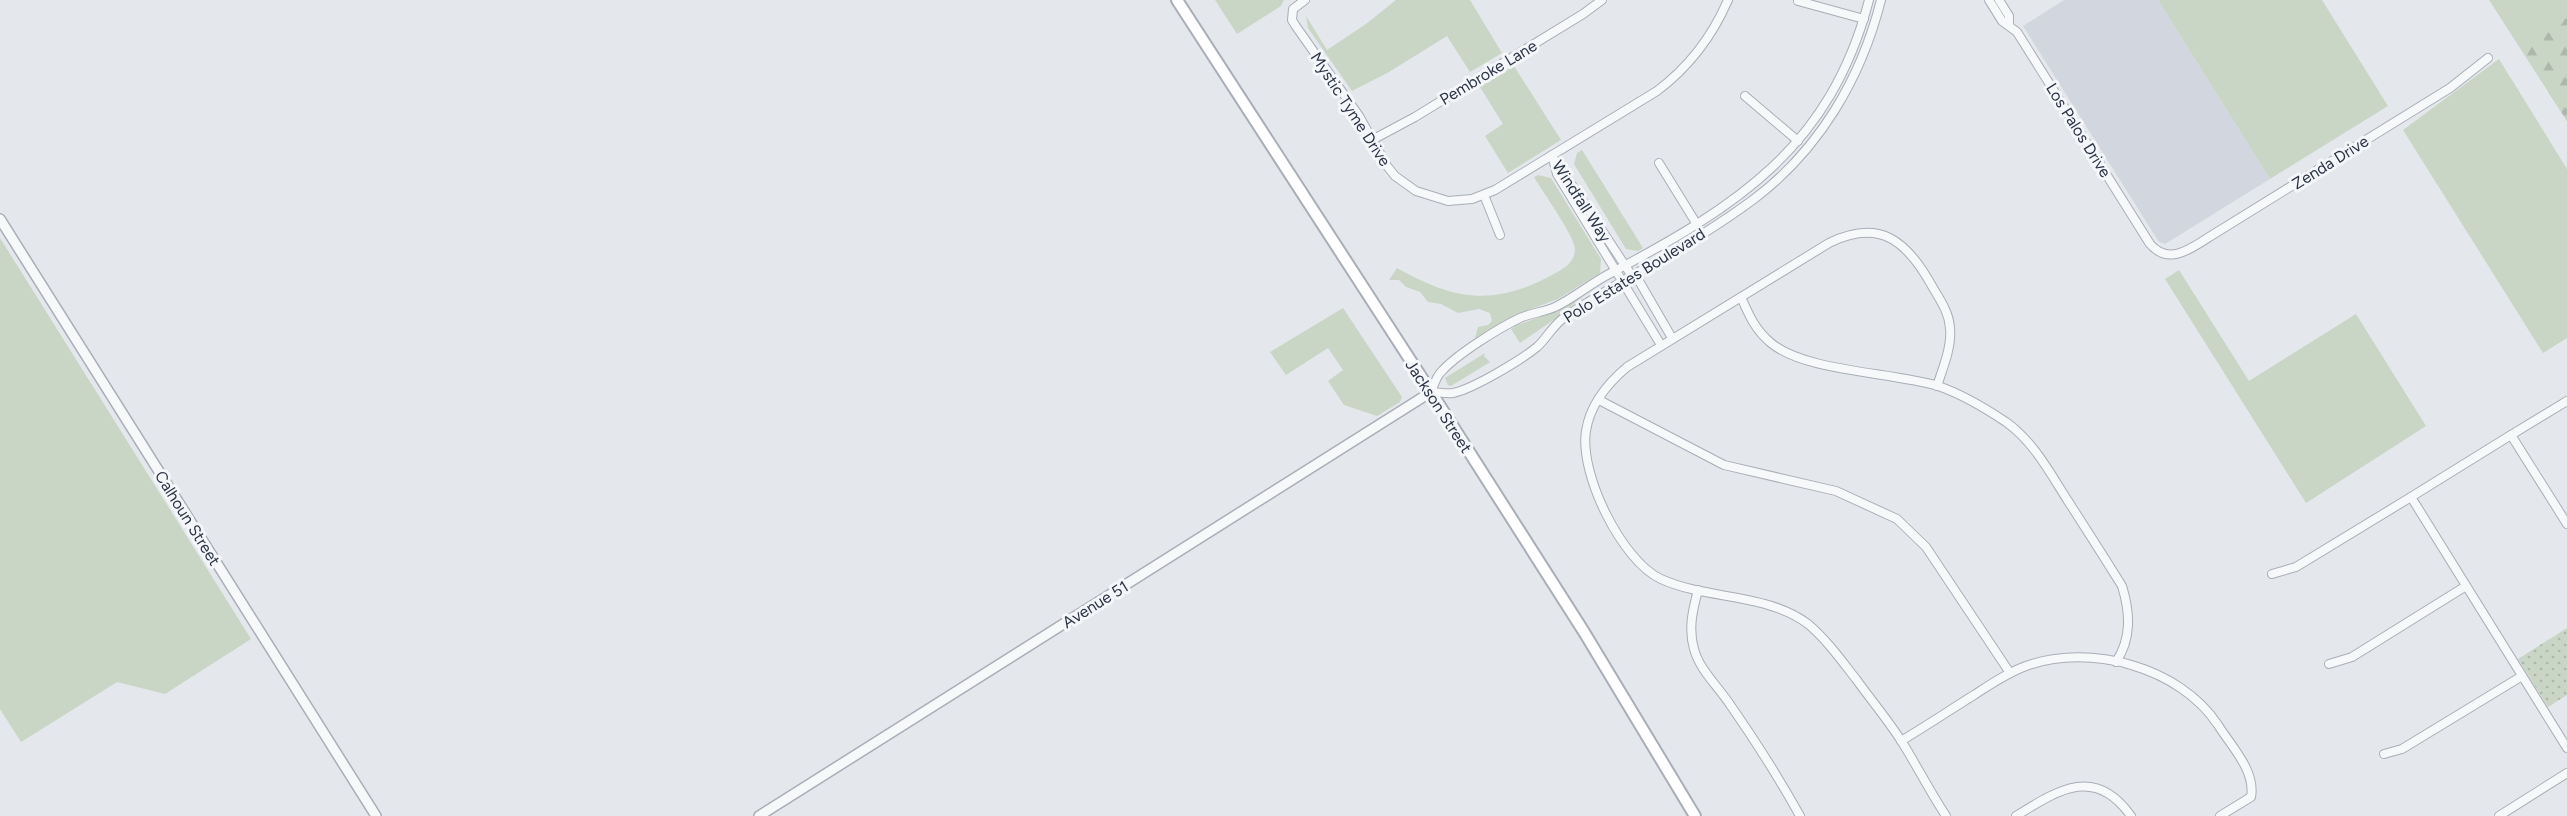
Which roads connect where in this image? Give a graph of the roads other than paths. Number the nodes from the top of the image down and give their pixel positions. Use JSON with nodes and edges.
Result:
{"nodes":[{"id":1,"x":1177,"y":0,"type":"edge"},
{"id":2,"x":1305,"y":0,"type":"edge"},
{"id":3,"x":1602,"y":0,"type":"edge"},
{"id":4,"x":1728,"y":0,"type":"edge"},
{"id":5,"x":1869,"y":0,"type":"edge"},
{"id":6,"x":1881,"y":0,"type":"edge"},
{"id":7,"x":1989,"y":0,"type":"edge"},
{"id":8,"x":1999,"y":0,"type":"edge"},
{"id":9,"x":1798,"y":1,"type":"edge"},
{"id":10,"x":1864,"y":19,"type":"junction"},
{"id":11,"x":2009,"y":25,"type":"junction"},
{"id":12,"x":2488,"y":58,"type":"dead end"},
{"id":13,"x":1745,"y":96,"type":"dead end"},
{"id":14,"x":1372,"y":140,"type":"junction"},
{"id":15,"x":1798,"y":141,"type":"junction"},
{"id":16,"x":1552,"y":155,"type":"junction"},
{"id":17,"x":1659,"y":163,"type":"dead end"},
{"id":18,"x":1484,"y":195,"type":"junction"},
{"id":19,"x":0,"y":219,"type":"edge"},
{"id":20,"x":1696,"y":223,"type":"junction"},
{"id":21,"x":1500,"y":234,"type":"dead end"},
{"id":22,"x":2167,"y":255,"type":"joint"},
{"id":23,"x":1625,"y":266,"type":"junction"},
{"id":24,"x":1616,"y":270,"type":"junction"},
{"id":25,"x":1632,"y":276,"type":"junction"},
{"id":26,"x":1623,"y":281,"type":"junction"},
{"id":27,"x":1741,"y":297,"type":"junction"},
{"id":28,"x":1672,"y":339,"type":"junction"},
{"id":29,"x":1661,"y":345,"type":"junction"},
{"id":30,"x":1937,"y":386,"type":"junction"},
{"id":31,"x":1431,"y":392,"type":"junction"},
{"id":32,"x":1599,"y":400,"type":"junction"},
{"id":33,"x":2567,"y":400,"type":"edge"},
{"id":34,"x":2511,"y":435,"type":"junction"},
{"id":35,"x":2411,"y":497,"type":"junction"},
{"id":36,"x":2567,"y":524,"type":"edge"},
{"id":37,"x":2272,"y":574,"type":"dead end"},
{"id":38,"x":2466,"y":586,"type":"junction"},
{"id":39,"x":1698,"y":590,"type":"junction"},
{"id":40,"x":2116,"y":662,"type":"junction"},
{"id":41,"x":2329,"y":664,"type":"dead end"},
{"id":42,"x":2010,"y":673,"type":"junction"},
{"id":43,"x":2522,"y":676,"type":"junction"},
{"id":44,"x":1901,"y":741,"type":"junction"},
{"id":45,"x":2567,"y":748,"type":"edge"},
{"id":46,"x":2384,"y":754,"type":"dead end"},
{"id":47,"x":2567,"y":773,"type":"edge"},
{"id":48,"x":376,"y":816,"type":"edge"},
{"id":49,"x":759,"y":816,"type":"edge"},
{"id":50,"x":1695,"y":816,"type":"edge"},
{"id":51,"x":1800,"y":816,"type":"edge"},
{"id":52,"x":1946,"y":816,"type":"edge"},
{"id":53,"x":2016,"y":816,"type":"edge"},
{"id":54,"x":2131,"y":816,"type":"edge"},
{"id":55,"x":2220,"y":816,"type":"edge"},
{"id":56,"x":2499,"y":816,"type":"edge"}],
"edges":[{"from":1,"to":31,"type":"main road","name":"Jackson Street"},
{"from":2,"to":14,"type":"street","name":"Mystic Tyme Drive"},
{"from":3,"to":14,"type":"street","name":"Pembroke Lane"},
{"from":4,"to":16,"type":"street","name":"Mystic Tyme Drive"},
{"from":5,"to":10,"type":"street","name":"Polo Estates Boulevard"},
{"from":6,"to":25,"type":"street","name":"Polo Estates Boulevard"},
{"from":7,"to":11,"type":"street"},
{"from":8,"to":11,"type":"street","name":"Los Palos Drive"},
{"from":9,"to":10,"type":"street"},
{"from":10,"to":15,"type":"street","name":"Polo Estates Boulevard"},
{"from":11,"to":22,"type":"street","name":"Los Palos Drive"},
{"from":12,"to":22,"type":"street","name":"Zenda Drive"},
{"from":13,"to":15,"type":"street"},
{"from":14,"to":18,"type":"street","name":"Mystic Tyme Drive"},
{"from":15,"to":20,"type":"street","name":"Polo Estates Boulevard"},
{"from":16,"to":18,"type":"street","name":"Mystic Tyme Drive"},
{"from":16,"to":23,"type":"street","name":"Windfall Way"},
{"from":16,"to":24,"type":"street","name":"Windfall Way"},
{"from":17,"to":20,"type":"street"},
{"from":18,"to":21,"type":"street"},
{"from":19,"to":48,"type":"street","name":"Calhoun Street"},
{"from":20,"to":23,"type":"street","name":"Polo Estates Boulevard"},
{"from":23,"to":24,"type":"street","name":"Polo Estates Boulevard"},
{"from":23,"to":25,"type":"street","name":"Windfall Way"},
{"from":24,"to":26,"type":"street","name":"Windfall Way"},
{"from":24,"to":31,"type":"street","name":"Polo Estates Boulevard"},
{"from":25,"to":26,"type":"street","name":"Polo Estates Boulevard"},
{"from":25,"to":28,"type":"street","name":"Windfall Way"},
{"from":26,"to":29,"type":"street","name":"Windfall Way"},
{"from":26,"to":31,"type":"street","name":"Polo Estates Boulevard"},
{"from":27,"to":28,"type":"street"},
{"from":27,"to":30,"type":"street"},
{"from":27,"to":30,"type":"street"},
{"from":28,"to":29,"type":"street"},
{"from":29,"to":32,"type":"street"},
{"from":30,"to":40,"type":"street"},
{"from":31,"to":49,"type":"street","name":"Avenue 51"},
{"from":31,"to":50,"type":"main road","name":"Jackson Street"},
{"from":32,"to":39,"type":"street"},
{"from":32,"to":42,"type":"street"},
{"from":33,"to":34,"type":"street"},
{"from":34,"to":35,"type":"street"},
{"from":34,"to":36,"type":"street"},
{"from":35,"to":37,"type":"street"},
{"from":35,"to":38,"type":"street"},
{"from":38,"to":41,"type":"street"},
{"from":38,"to":43,"type":"street"},
{"from":39,"to":44,"type":"street"},
{"from":39,"to":51,"type":"street"},
{"from":40,"to":42,"type":"street"},
{"from":40,"to":55,"type":"street"},
{"from":42,"to":44,"type":"street"},
{"from":43,"to":45,"type":"street"},
{"from":43,"to":46,"type":"street"},
{"from":44,"to":52,"type":"street"},
{"from":47,"to":56,"type":"street"},
{"from":53,"to":54,"type":"street"}]}
